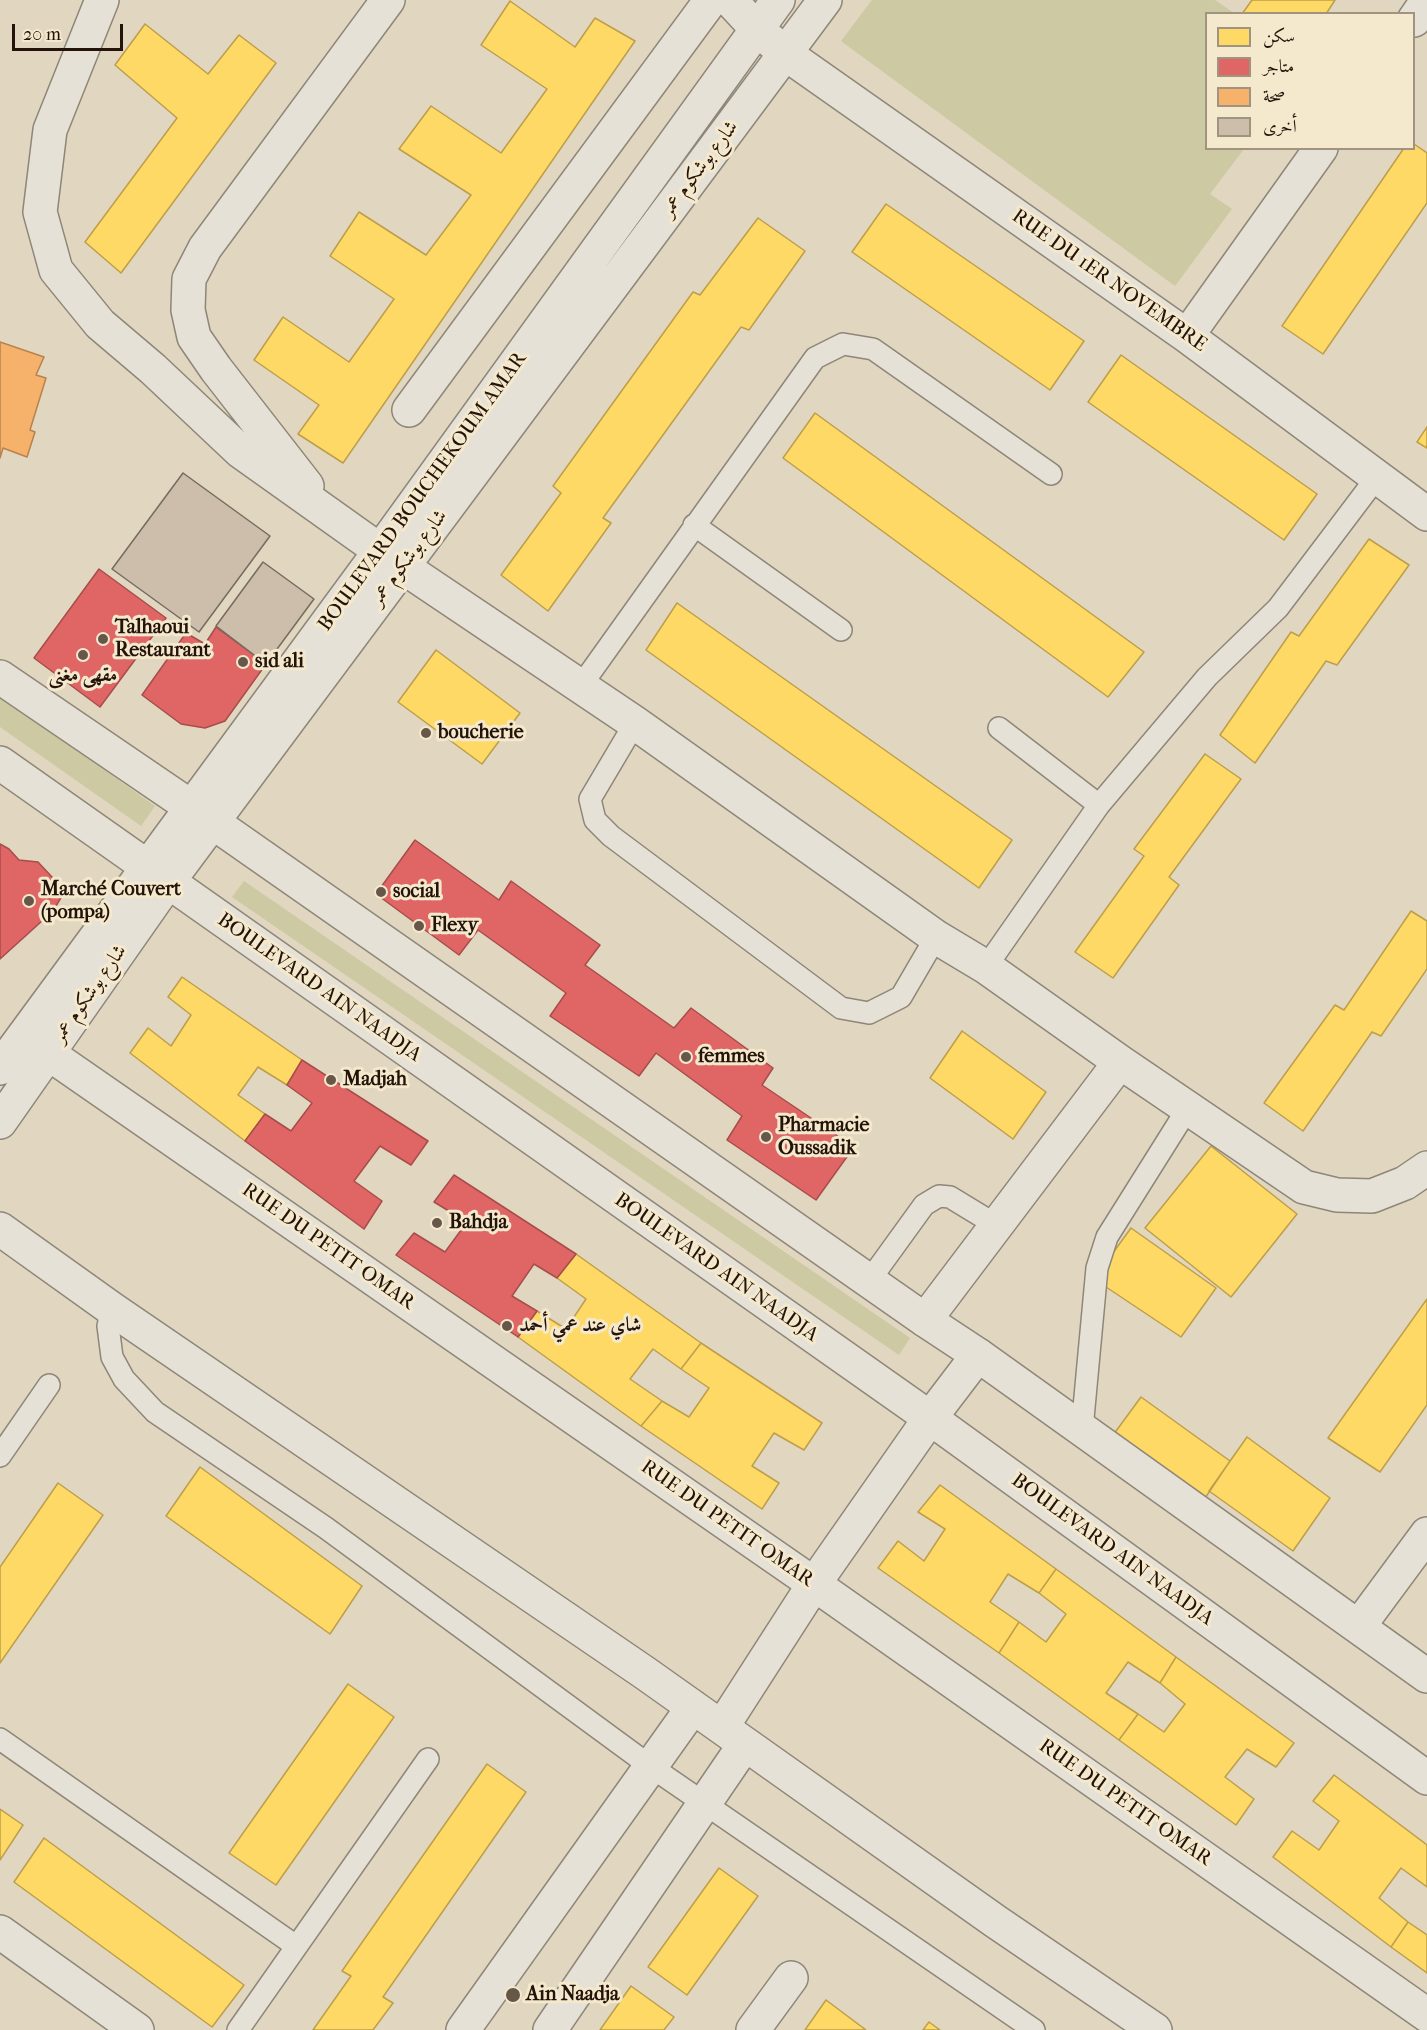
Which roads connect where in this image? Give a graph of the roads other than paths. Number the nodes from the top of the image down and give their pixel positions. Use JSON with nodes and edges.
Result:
{"nodes":[{"id":1,"x":102,"y":0,"type":"edge"},
{"id":2,"x":388,"y":0,"type":"edge"},
{"id":3,"x":711,"y":0,"type":"edge"},
{"id":4,"x":730,"y":0,"type":"edge"},
{"id":5,"x":778,"y":0,"type":"edge"},
{"id":6,"x":825,"y":0,"type":"edge"},
{"id":7,"x":1427,"y":1,"type":"edge"},
{"id":8,"x":1415,"y":17,"type":"edge"},
{"id":9,"x":757,"y":29,"type":"junction"},
{"id":10,"x":786,"y":54,"type":"junction"},
{"id":11,"x":1320,"y":150,"type":"edge"},
{"id":12,"x":1187,"y":336,"type":"junction"},
{"id":13,"x":409,"y":410,"type":"dead end"},
{"id":14,"x":1051,"y":474,"type":"dead end"},
{"id":15,"x":1377,"y":477,"type":"junction"},
{"id":16,"x":1427,"y":514,"type":"edge"},
{"id":17,"x":330,"y":515,"type":"junction"},
{"id":18,"x":694,"y":525,"type":"junction"},
{"id":19,"x":392,"y":559,"type":"junction"},
{"id":20,"x":841,"y":630,"type":"dead end"},
{"id":21,"x":0,"y":677,"type":"edge"},
{"id":22,"x":580,"y":687,"type":"junction"},
{"id":23,"x":635,"y":723,"type":"junction"},
{"id":24,"x":999,"y":728,"type":"dead end"},
{"id":25,"x":0,"y":763,"type":"edge"},
{"id":26,"x":1099,"y":805,"type":"junction"},
{"id":27,"x":202,"y":815,"type":"junction"},
{"id":28,"x":158,"y":875,"type":"junction"},
{"id":29,"x":936,"y":937,"type":"junction"},
{"id":30,"x":986,"y":967,"type":"junction"},
{"id":31,"x":36,"y":1045,"type":"junction"},
{"id":32,"x":1120,"y":1062,"type":"junction"},
{"id":33,"x":0,"y":1068,"type":"edge"},
{"id":34,"x":1188,"y":1108,"type":"junction"},
{"id":35,"x":0,"y":1122,"type":"edge"},
{"id":36,"x":1427,"y":1168,"type":"edge"},
{"id":37,"x":996,"y":1225,"type":"junction"},
{"id":38,"x":0,"y":1229,"type":"edge"},
{"id":39,"x":869,"y":1281,"type":"junction"},
{"id":40,"x":112,"y":1309,"type":"junction"},
{"id":41,"x":925,"y":1320,"type":"junction"},
{"id":42,"x":978,"y":1355,"type":"junction"},
{"id":43,"x":49,"y":1385,"type":"dead end"},
{"id":44,"x":930,"y":1418,"type":"junction"},
{"id":45,"x":1082,"y":1429,"type":"junction"},
{"id":46,"x":0,"y":1456,"type":"edge"},
{"id":47,"x":1427,"y":1534,"type":"edge"},
{"id":48,"x":814,"y":1584,"type":"junction"},
{"id":49,"x":1359,"y":1626,"type":"junction"},
{"id":50,"x":1427,"y":1676,"type":"edge"},
{"id":51,"x":693,"y":1707,"type":"junction"},
{"id":52,"x":734,"y":1736,"type":"junction"},
{"id":53,"x":0,"y":1739,"type":"edge"},
{"id":54,"x":428,"y":1759,"type":"dead end"},
{"id":55,"x":650,"y":1766,"type":"junction"},
{"id":56,"x":1427,"y":1779,"type":"edge"},
{"id":57,"x":705,"y":1802,"type":"junction"},
{"id":58,"x":0,"y":1932,"type":"edge"},
{"id":59,"x":296,"y":1946,"type":"junction"},
{"id":60,"x":791,"y":1978,"type":"dead end"},
{"id":61,"x":1427,"y":2015,"type":"edge"},
{"id":62,"x":137,"y":2030,"type":"edge"},
{"id":63,"x":238,"y":2030,"type":"edge"},
{"id":64,"x":463,"y":2030,"type":"edge"},
{"id":65,"x":550,"y":2030,"type":"edge"},
{"id":66,"x":753,"y":2030,"type":"edge"},
{"id":67,"x":1034,"y":2030,"type":"edge"},
{"id":68,"x":1155,"y":2030,"type":"edge"}],
"edges":[{"from":1,"to":17,"type":"street"},
{"from":2,"to":17,"type":"street"},
{"from":3,"to":13,"type":"street"},
{"from":4,"to":9,"type":"street","name":"RUE DU 1ER NOVEMBRE"},
{"from":5,"to":9,"type":"street","name":"BOULEVARD BOUCHEKOUM AMAR"},
{"from":6,"to":10,"type":"street","name":"شارع بوشكوم عمر"},
{"from":7,"to":8,"type":"street"},
{"from":9,"to":10,"type":"street","name":"RUE DU 1ER NOVEMBRE"},
{"from":9,"to":19,"type":"street","name":"BOULEVARD BOUCHEKOUM AMAR"},
{"from":10,"to":12,"type":"street","name":"RUE DU 1ER NOVEMBRE"},
{"from":10,"to":19,"type":"street","name":"شارع بوشكوم عمر"},
{"from":11,"to":12,"type":"street"},
{"from":12,"to":15,"type":"street","name":"RUE DU 1ER NOVEMBRE"},
{"from":14,"to":18,"type":"lane"},
{"from":15,"to":16,"type":"street","name":"RUE DU 1ER NOVEMBRE"},
{"from":15,"to":26,"type":"lane"},
{"from":17,"to":19,"type":"street"},
{"from":18,"to":20,"type":"lane"},
{"from":18,"to":22,"type":"lane"},
{"from":19,"to":22,"type":"street"},
{"from":19,"to":27,"type":"street","name":"شارع بوشكوم عمر"},
{"from":21,"to":27,"type":"street"},
{"from":22,"to":23,"type":"street"},
{"from":23,"to":29,"type":"street"},
{"from":23,"to":29,"type":"lane"},
{"from":24,"to":26,"type":"lane"},
{"from":25,"to":28,"type":"street","name":"BOULEVARD AIN NAADJA"},
{"from":26,"to":30,"type":"lane"},
{"from":27,"to":28,"type":"street","name":"شارع بوشكوم عمر"},
{"from":27,"to":39,"type":"street"},
{"from":28,"to":31,"type":"street","name":"شارع بوشكوم عمر"},
{"from":28,"to":44,"type":"street","name":"BOULEVARD AIN NAADJA"},
{"from":29,"to":30,"type":"street"},
{"from":30,"to":32,"type":"street"},
{"from":31,"to":33,"type":"street"},
{"from":31,"to":35,"type":"street","name":"شارع بوشكوم عمر"},
{"from":31,"to":48,"type":"street","name":"RUE DU PETIT OMAR"},
{"from":32,"to":34,"type":"street"},
{"from":32,"to":37,"type":"street"},
{"from":34,"to":36,"type":"street"},
{"from":34,"to":45,"type":"lane"},
{"from":37,"to":39,"type":"lane"},
{"from":37,"to":41,"type":"street"},
{"from":38,"to":40,"type":"street"},
{"from":39,"to":41,"type":"street"},
{"from":40,"to":51,"type":"street"},
{"from":40,"to":55,"type":"lane"},
{"from":41,"to":42,"type":"street"},
{"from":42,"to":44,"type":"street"},
{"from":42,"to":45,"type":"street"},
{"from":43,"to":46,"type":"lane"},
{"from":44,"to":48,"type":"street"},
{"from":44,"to":56,"type":"street","name":"BOULEVARD AIN NAADJA"},
{"from":45,"to":49,"type":"street"},
{"from":47,"to":49,"type":"street"},
{"from":48,"to":52,"type":"street"},
{"from":48,"to":61,"type":"street","name":"RUE DU PETIT OMAR"},
{"from":49,"to":50,"type":"street"},
{"from":51,"to":52,"type":"street"},
{"from":51,"to":55,"type":"street"},
{"from":52,"to":57,"type":"street"},
{"from":52,"to":68,"type":"street"},
{"from":53,"to":59,"type":"lane"},
{"from":54,"to":59,"type":"lane"},
{"from":55,"to":57,"type":"lane"},
{"from":55,"to":64,"type":"street"},
{"from":57,"to":65,"type":"street"},
{"from":57,"to":67,"type":"lane"},
{"from":58,"to":62,"type":"street"},
{"from":59,"to":63,"type":"lane"},
{"from":60,"to":66,"type":"street"}]}
